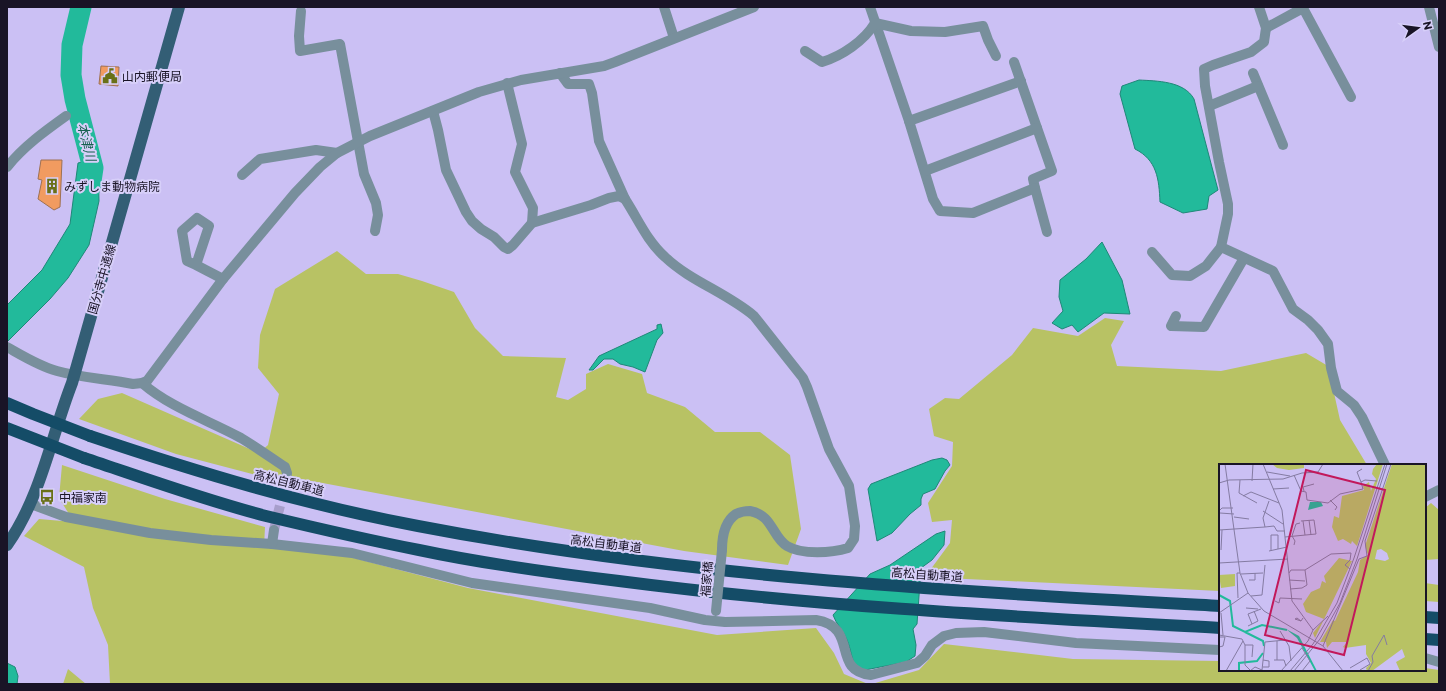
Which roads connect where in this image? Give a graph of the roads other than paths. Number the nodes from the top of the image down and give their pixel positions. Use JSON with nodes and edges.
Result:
{"nodes":[{"id":1,"x":179,"y":7,"type":"edge"},
{"id":2,"x":664,"y":7,"type":"edge"},
{"id":3,"x":754,"y":7,"type":"edge"},
{"id":4,"x":870,"y":7,"type":"edge"},
{"id":5,"x":1259,"y":7,"type":"edge"},
{"id":6,"x":1429,"y":7,"type":"edge"},
{"id":7,"x":301,"y":11,"type":"dead end"},
{"id":8,"x":875,"y":23,"type":"junction"},
{"id":9,"x":1266,"y":28,"type":"junction"},
{"id":10,"x":674,"y":38,"type":"junction"},
{"id":11,"x":1439,"y":47,"type":"edge"},
{"id":12,"x":805,"y":51,"type":"dead end"},
{"id":13,"x":996,"y":56,"type":"dead end"},
{"id":14,"x":1014,"y":62,"type":"dead end"},
{"id":15,"x":560,"y":72,"type":"junction"},
{"id":16,"x":1253,"y":73,"type":"dead end"},
{"id":17,"x":1021,"y":81,"type":"junction"},
{"id":18,"x":507,"y":84,"type":"junction"},
{"id":19,"x":1258,"y":86,"type":"junction"},
{"id":20,"x":1351,"y":97,"type":"dead end"},
{"id":21,"x":1209,"y":106,"type":"junction"},
{"id":22,"x":433,"y":110,"type":"junction"},
{"id":23,"x":66,"y":116,"type":"dead end"},
{"id":24,"x":909,"y":121,"type":"junction"},
{"id":25,"x":1037,"y":128,"type":"junction"},
{"id":26,"x":357,"y":142,"type":"junction"},
{"id":27,"x":1284,"y":145,"type":"dead end"},
{"id":28,"x":337,"y":153,"type":"junction"},
{"id":29,"x":7,"y":167,"type":"edge"},
{"id":30,"x":924,"y":171,"type":"junction"},
{"id":31,"x":242,"y":175,"type":"dead end"},
{"id":32,"x":1035,"y":188,"type":"junction"},
{"id":33,"x":625,"y":199,"type":"junction"},
{"id":34,"x":532,"y":222,"type":"junction"},
{"id":35,"x":375,"y":231,"type":"dead end"},
{"id":36,"x":1047,"y":232,"type":"dead end"},
{"id":37,"x":1221,"y":247,"type":"junction"},
{"id":38,"x":1152,"y":252,"type":"dead end"},
{"id":39,"x":1244,"y":258,"type":"junction"},
{"id":40,"x":196,"y":265,"type":"dead end"},
{"id":41,"x":223,"y":279,"type":"junction"},
{"id":42,"x":1176,"y":316,"type":"dead end"},
{"id":43,"x":7,"y":347,"type":"edge"},
{"id":44,"x":74,"y":375,"type":"junction"},
{"id":45,"x":142,"y":383,"type":"junction"},
{"id":46,"x":7,"y":403,"type":"edge"},
{"id":47,"x":7,"y":428,"type":"edge"},
{"id":48,"x":1384,"y":464,"type":"edge"},
{"id":49,"x":286,"y":480,"type":"tunnel mouth"},
{"id":50,"x":1439,"y":490,"type":"edge"},
{"id":51,"x":1426,"y":496,"type":"edge"},
{"id":52,"x":31,"y":504,"type":"junction"},
{"id":53,"x":274,"y":530,"type":"tunnel mouth"},
{"id":54,"x":272,"y":544,"type":"junction"},
{"id":55,"x":7,"y":545,"type":"edge"},
{"id":56,"x":1219,"y":606,"type":"edge"},
{"id":57,"x":1426,"y":617,"type":"edge"},
{"id":58,"x":1439,"y":618,"type":"edge"},
{"id":59,"x":715,"y":621,"type":"junction"},
{"id":60,"x":1219,"y":628,"type":"edge"},
{"id":61,"x":1426,"y":639,"type":"edge"},
{"id":62,"x":1439,"y":640,"type":"edge"},
{"id":63,"x":1219,"y":650,"type":"edge"},
{"id":64,"x":1426,"y":658,"type":"edge"},
{"id":65,"x":1439,"y":662,"type":"edge"}],
"edges":[{"from":1,"to":44,"type":"main road","name":"国分寺中通線"},
{"from":2,"to":10,"type":"street"},
{"from":3,"to":10,"type":"street"},
{"from":4,"to":8,"type":"street"},
{"from":5,"to":9,"type":"street"},
{"from":6,"to":11,"type":"street"},
{"from":7,"to":26,"type":"street"},
{"from":8,"to":12,"type":"street"},
{"from":8,"to":13,"type":"street"},
{"from":8,"to":24,"type":"street"},
{"from":9,"to":20,"type":"street"},
{"from":9,"to":21,"type":"street"},
{"from":10,"to":15,"type":"street"},
{"from":14,"to":17,"type":"street"},
{"from":15,"to":18,"type":"street"},
{"from":15,"to":33,"type":"street"},
{"from":16,"to":19,"type":"street"},
{"from":17,"to":24,"type":"street"},
{"from":17,"to":25,"type":"street"},
{"from":18,"to":22,"type":"street"},
{"from":18,"to":34,"type":"street"},
{"from":19,"to":21,"type":"street"},
{"from":19,"to":27,"type":"street"},
{"from":21,"to":37,"type":"street"},
{"from":22,"to":26,"type":"street"},
{"from":22,"to":34,"type":"street"},
{"from":23,"to":29,"type":"street"},
{"from":24,"to":30,"type":"street"},
{"from":25,"to":30,"type":"street"},
{"from":25,"to":32,"type":"street"},
{"from":26,"to":28,"type":"street"},
{"from":26,"to":35,"type":"street"},
{"from":28,"to":31,"type":"street"},
{"from":28,"to":41,"type":"street"},
{"from":30,"to":32,"type":"street"},
{"from":32,"to":36,"type":"street"},
{"from":33,"to":34,"type":"street"},
{"from":33,"to":59,"type":"street","name":"福家橋","bridge":true},
{"from":37,"to":38,"type":"street"},
{"from":37,"to":39,"type":"street"},
{"from":39,"to":42,"type":"street"},
{"from":39,"to":48,"type":"street"},
{"from":40,"to":41,"type":"street"},
{"from":41,"to":45,"type":"street"},
{"from":43,"to":44,"type":"street"},
{"from":44,"to":45,"type":"street"},
{"from":44,"to":52,"type":"main road","name":"国分寺中通線"},
{"from":45,"to":49,"type":"street"},
{"from":46,"to":56,"type":"highway","name":"高松自動車道","bridge":true},
{"from":47,"to":60,"type":"highway","bridge":true},
{"from":50,"to":51,"type":"street"},
{"from":52,"to":54,"type":"street"},
{"from":52,"to":55,"type":"main road","name":"国分寺中通線"},
{"from":53,"to":54,"type":"street"},
{"from":54,"to":59,"type":"street"},
{"from":57,"to":58,"type":"highway"},
{"from":59,"to":63,"type":"street"},
{"from":61,"to":62,"type":"highway"},
{"from":64,"to":65,"type":"street"}]}
